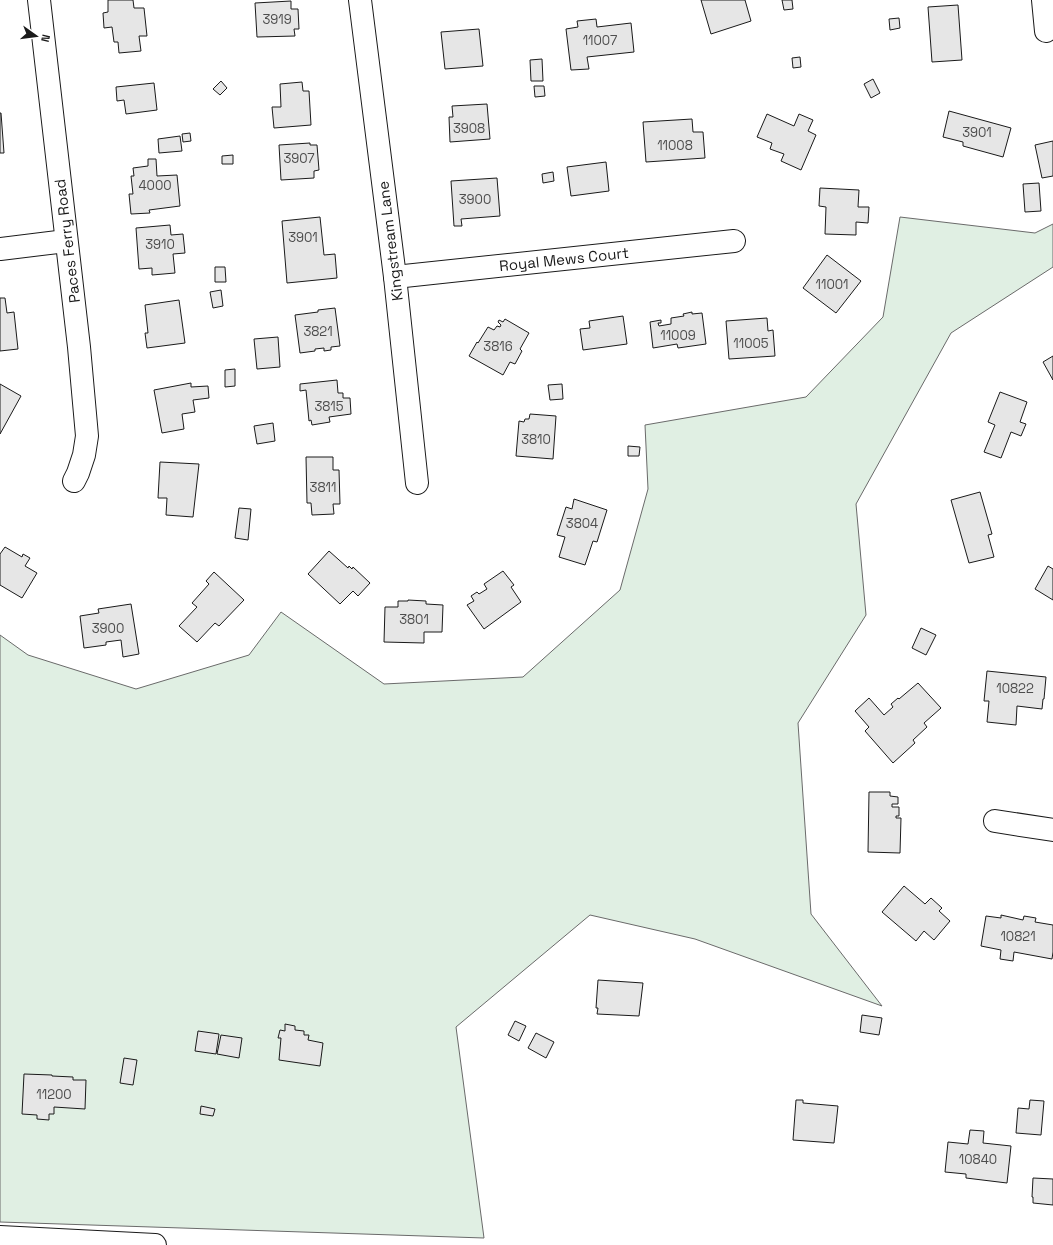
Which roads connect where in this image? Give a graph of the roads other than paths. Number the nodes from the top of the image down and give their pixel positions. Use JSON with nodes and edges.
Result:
{"nodes":[{"id":1,"x":39,"y":0,"type":"edge"},
{"id":2,"x":360,"y":0,"type":"edge"},
{"id":3,"x":1043,"y":0,"type":"edge"},
{"id":4,"x":1046,"y":31,"type":"dead end"},
{"id":5,"x":66,"y":241,"type":"junction"},
{"id":6,"x":734,"y":241,"type":"dead end"},
{"id":7,"x":0,"y":249,"type":"edge"},
{"id":8,"x":395,"y":277,"type":"junction"},
{"id":9,"x":74,"y":481,"type":"dead end"},
{"id":10,"x":417,"y":483,"type":"dead end"},
{"id":11,"x":995,"y":821,"type":"dead end"},
{"id":12,"x":1053,"y":830,"type":"edge"},
{"id":13,"x":0,"y":1237,"type":"edge"},
{"id":14,"x":155,"y":1245,"type":"edge"}],
"edges":[{"from":1,"to":5,"type":"street","name":"Paces Ferry Road"},
{"from":2,"to":8,"type":"street","name":"Kingstream Lane"},
{"from":3,"to":4,"type":"street"},
{"from":5,"to":7,"type":"street"},
{"from":5,"to":9,"type":"street","name":"Paces Ferry Road"},
{"from":6,"to":8,"type":"street","name":"Royal Mews Court"},
{"from":8,"to":10,"type":"street","name":"Kingstream Lane"},
{"from":11,"to":12,"type":"street"},
{"from":13,"to":14,"type":"street"}]}
